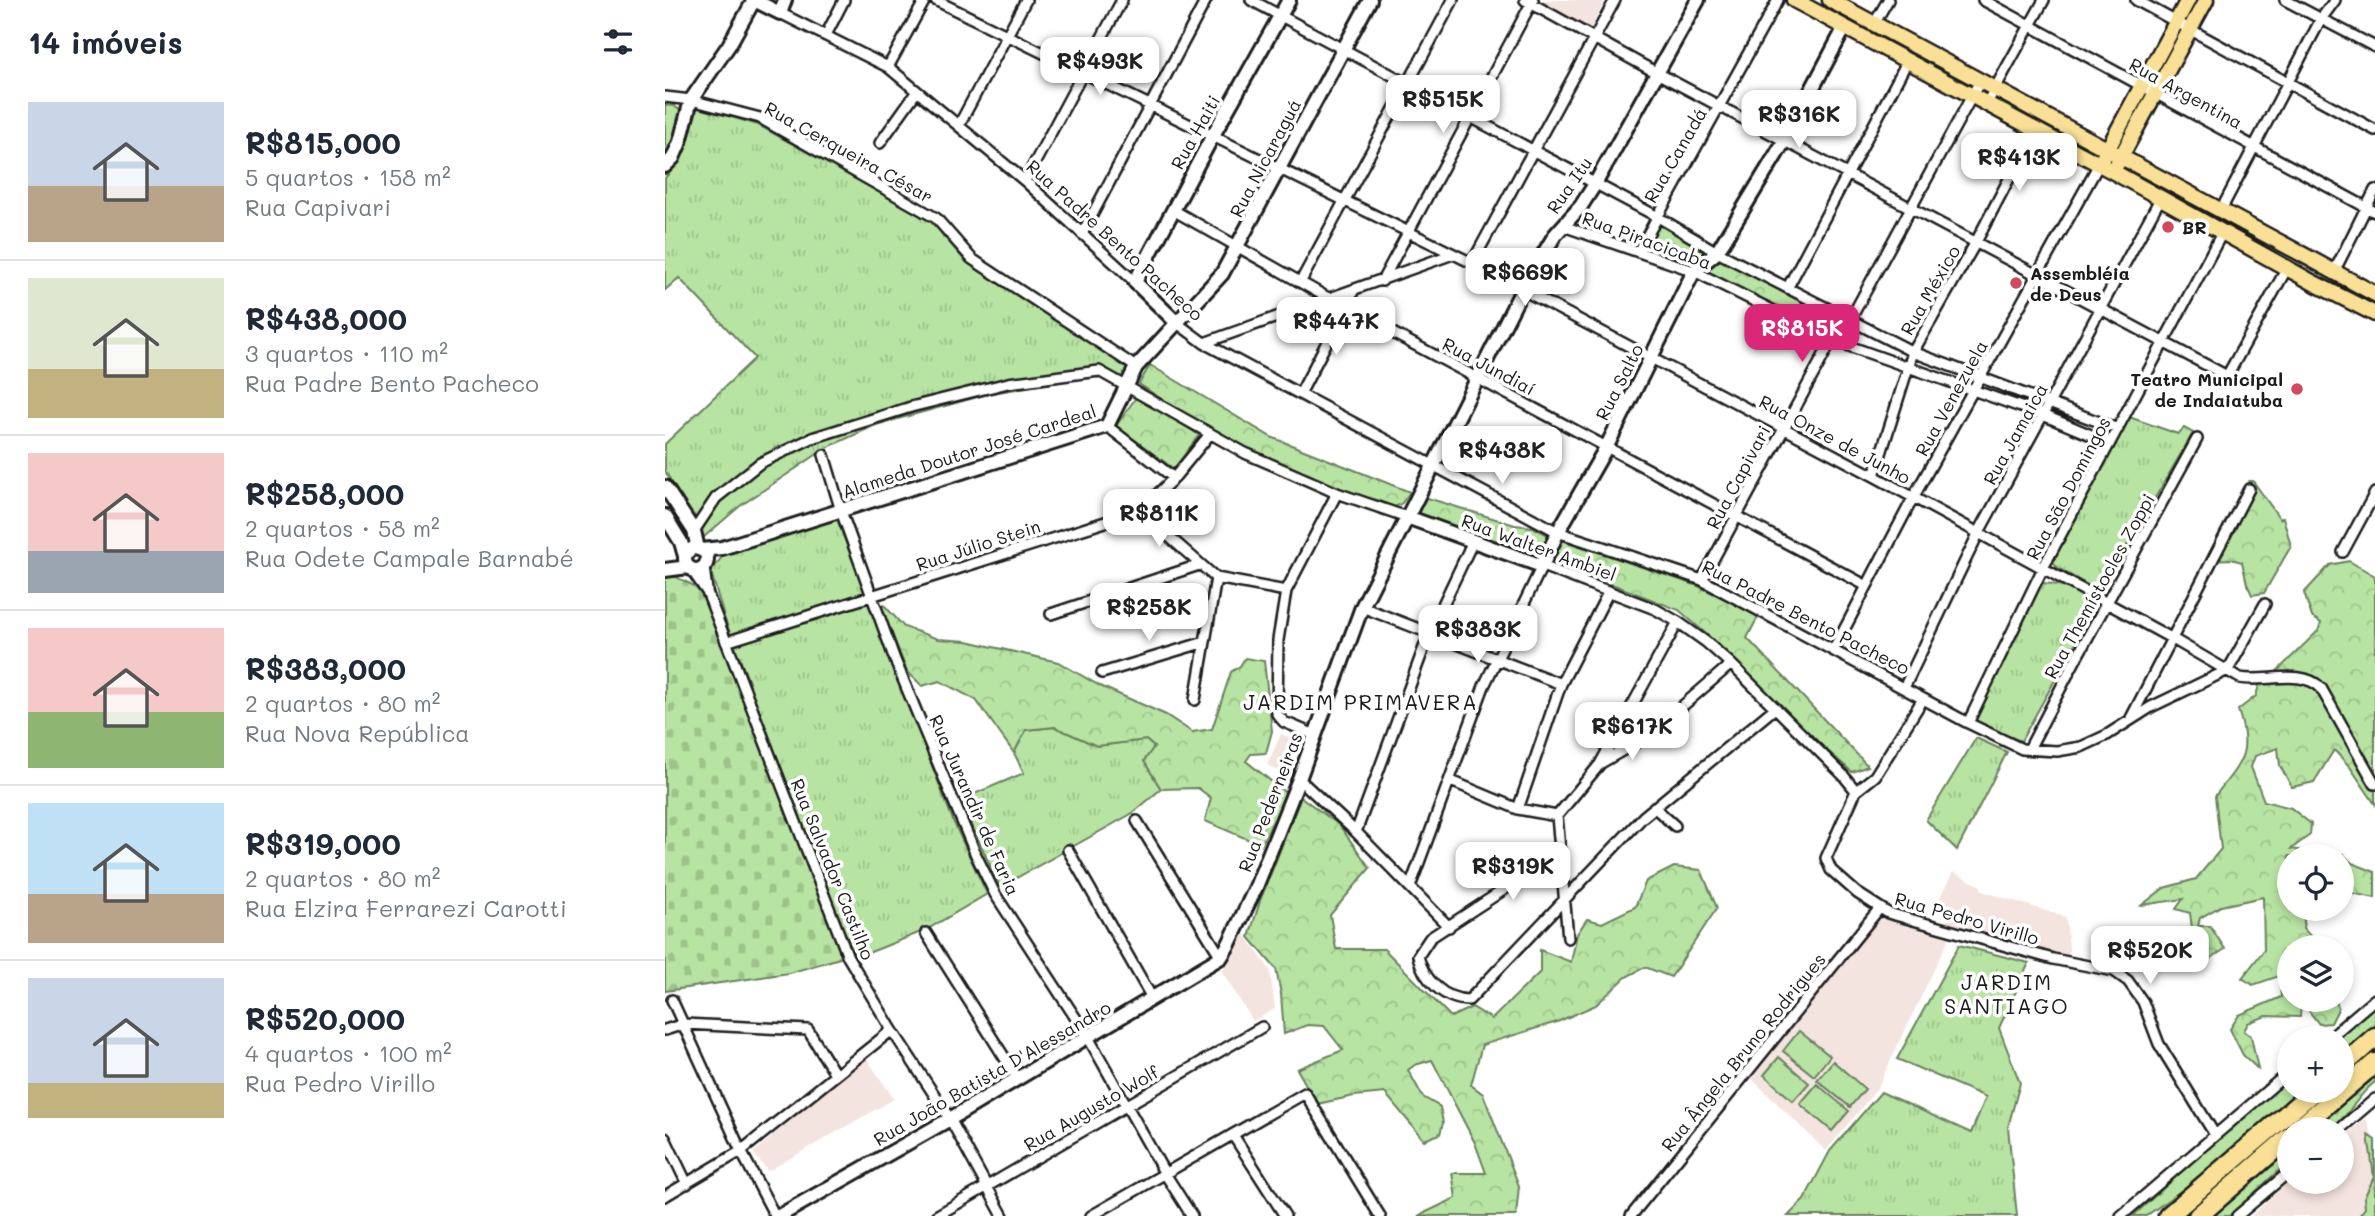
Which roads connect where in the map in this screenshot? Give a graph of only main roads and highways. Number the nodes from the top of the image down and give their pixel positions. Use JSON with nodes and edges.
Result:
{"nodes":[{"id":1,"x":1794,"y":0,"type":"edge"},
{"id":2,"x":1830,"y":0,"type":"edge"},
{"id":3,"x":2187,"y":0,"type":"edge"},
{"id":4,"x":2206,"y":0,"type":"edge"},
{"id":5,"x":2114,"y":153,"type":"junction"},
{"id":6,"x":2099,"y":164,"type":"junction"},
{"id":7,"x":2112,"y":171,"type":"junction"},
{"id":8,"x":2221,"y":233,"type":"junction"},
{"id":9,"x":2262,"y":235,"type":"junction"},
{"id":10,"x":2334,"y":272,"type":"junction"},
{"id":11,"x":2312,"y":282,"type":"junction"},
{"id":12,"x":2375,"y":294,"type":"edge"},
{"id":13,"x":2375,"y":314,"type":"edge"},
{"id":14,"x":2375,"y":1037,"type":"edge"},
{"id":15,"x":2354,"y":1056,"type":"edge"},
{"id":16,"x":2375,"y":1063,"type":"edge"},
{"id":17,"x":2300,"y":1103,"type":"edge"},
{"id":18,"x":2312,"y":1117,"type":"edge"},
{"id":19,"x":2277,"y":1148,"type":"edge"},
{"id":20,"x":2221,"y":1170,"type":"junction"},
{"id":21,"x":2153,"y":1216,"type":"edge"},
{"id":22,"x":2168,"y":1216,"type":"edge"},
{"id":23,"x":2199,"y":1216,"type":"edge"}],
"edges":[{"from":1,"to":6,"type":"main road"},
{"from":2,"to":5,"type":"main road"},
{"from":3,"to":5,"type":"main road"},
{"from":4,"to":5,"type":"main road"},
{"from":5,"to":6,"type":"main road"},
{"from":5,"to":7,"type":"main road"},
{"from":5,"to":9,"type":"main road"},
{"from":6,"to":7,"type":"main road"},
{"from":7,"to":8,"type":"main road"},
{"from":8,"to":9,"type":"main road"},
{"from":8,"to":11,"type":"main road"},
{"from":9,"to":10,"type":"main road"},
{"from":10,"to":11,"type":"main road"},
{"from":10,"to":12,"type":"main road"},
{"from":11,"to":13,"type":"main road"},
{"from":14,"to":15,"type":"highway"},
{"from":16,"to":18,"type":"highway"},
{"from":17,"to":20,"type":"highway"},
{"from":19,"to":23,"type":"highway"},
{"from":20,"to":21,"type":"highway"},
{"from":20,"to":22,"type":"highway"}]}
